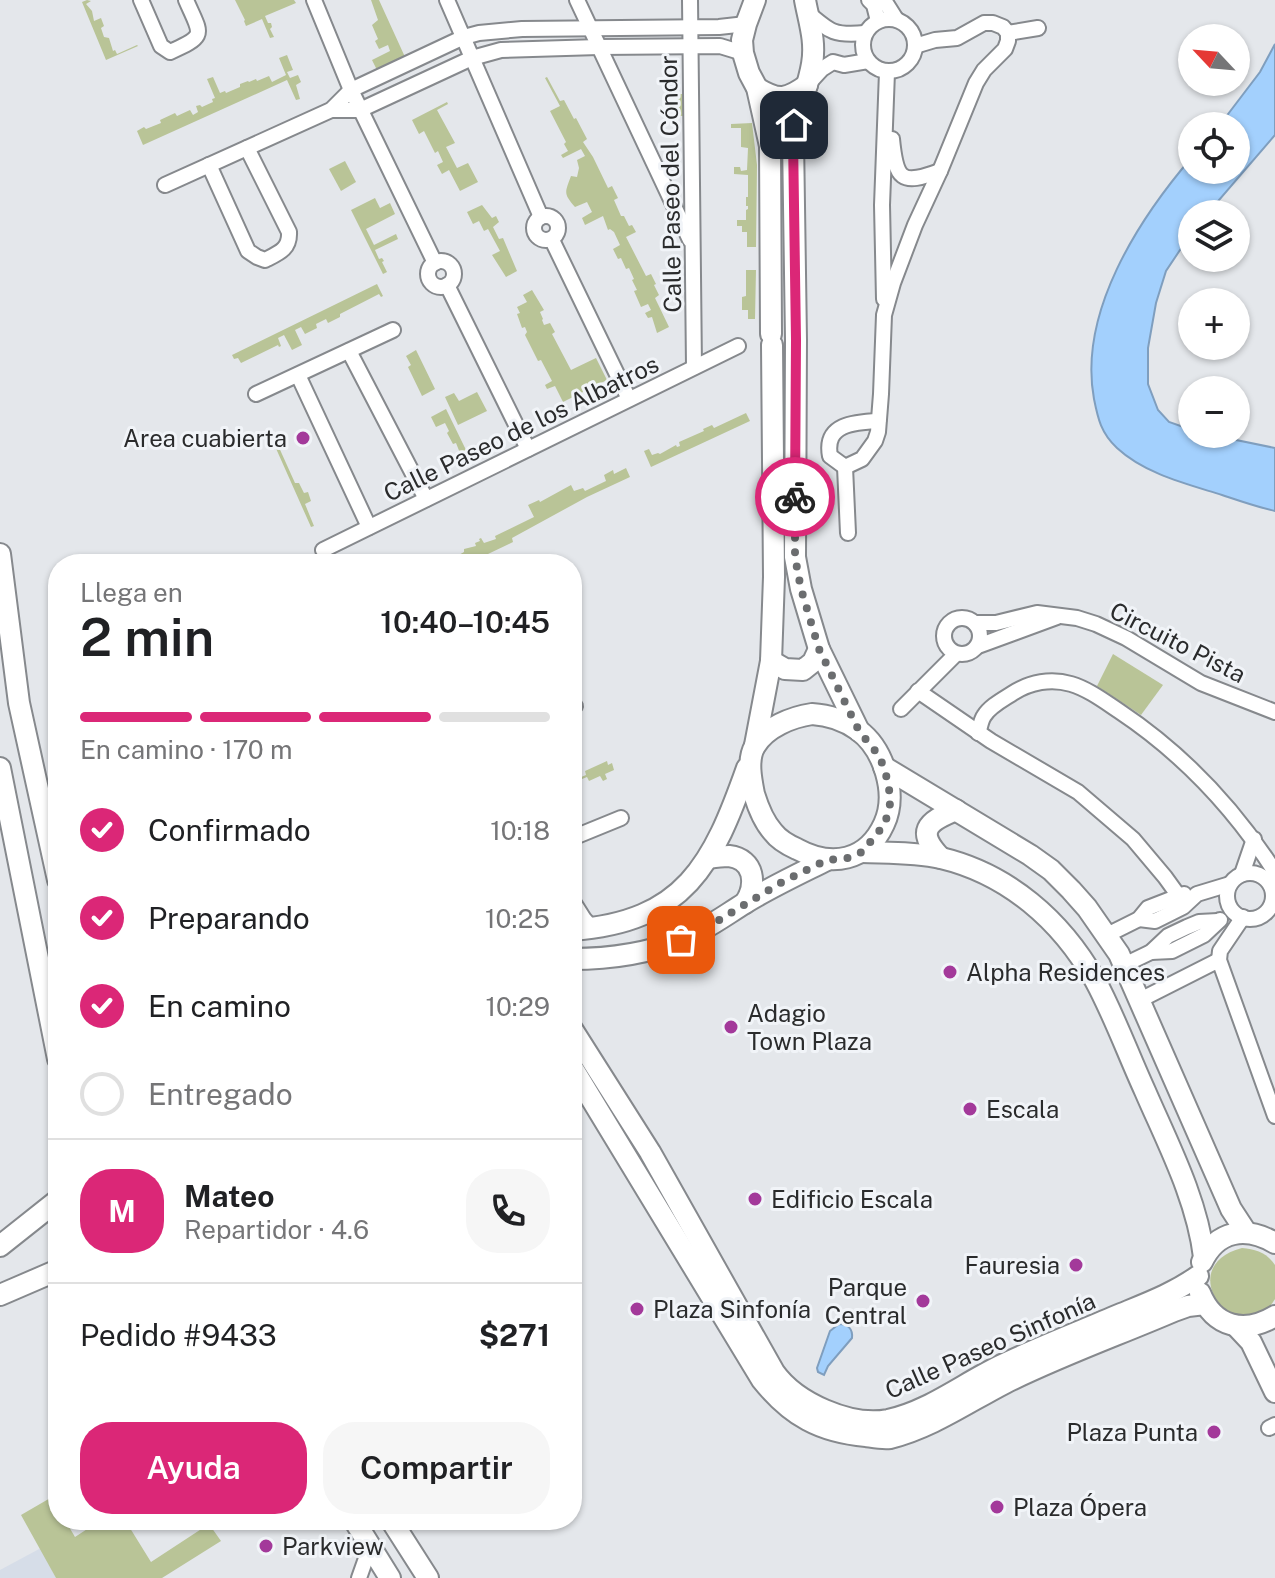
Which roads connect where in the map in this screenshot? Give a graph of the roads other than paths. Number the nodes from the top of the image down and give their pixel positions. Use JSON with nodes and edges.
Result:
{"nodes":[{"id":1,"x":141,"y":0,"type":"edge"},
{"id":2,"x":186,"y":0,"type":"edge"},
{"id":3,"x":314,"y":0,"type":"edge"},
{"id":4,"x":447,"y":0,"type":"edge"},
{"id":5,"x":577,"y":0,"type":"edge"},
{"id":6,"x":690,"y":0,"type":"edge"},
{"id":7,"x":869,"y":0,"type":"edge"},
{"id":8,"x":884,"y":0,"type":"edge"},
{"id":9,"x":802,"y":4,"type":"edge"},
{"id":10,"x":753,"y":7,"type":"edge"},
{"id":11,"x":896,"y":19,"type":"junction"},
{"id":12,"x":878,"y":21,"type":"junction"},
{"id":13,"x":690,"y":27,"type":"junction"},
{"id":14,"x":589,"y":28,"type":"junction"},
{"id":15,"x":1038,"y":28,"type":"dead end"},
{"id":16,"x":865,"y":33,"type":"junction"},
{"id":17,"x":1008,"y":33,"type":"junction"},
{"id":18,"x":464,"y":37,"type":"junction"},
{"id":19,"x":915,"y":46,"type":"junction"},
{"id":20,"x":599,"y":47,"type":"junction"},
{"id":21,"x":690,"y":47,"type":"junction"},
{"id":22,"x":743,"y":53,"type":"junction"},
{"id":23,"x":472,"y":58,"type":"junction"},
{"id":24,"x":868,"y":61,"type":"junction"},
{"id":25,"x":887,"y":72,"type":"junction"},
{"id":26,"x":807,"y":85,"type":"junction"},
{"id":27,"x":757,"y":88,"type":"junction"},
{"id":28,"x":351,"y":90,"type":"junction"},
{"id":29,"x":886,"y":102,"type":"junction"},
{"id":30,"x":331,"y":110,"type":"junction"},
{"id":31,"x":360,"y":110,"type":"junction"},
{"id":32,"x":247,"y":148,"type":"junction"},
{"id":33,"x":209,"y":165,"type":"junction"},
{"id":34,"x":940,"y":171,"type":"junction"},
{"id":35,"x":165,"y":185,"type":"dead end"},
{"id":36,"x":692,"y":244,"type":"junction"},
{"id":37,"x":771,"y":309,"type":"junction"},
{"id":38,"x":796,"y":309,"type":"junction"},
{"id":39,"x":884,"y":315,"type":"junction"},
{"id":40,"x":393,"y":330,"type":"dead end"},
{"id":41,"x":738,"y":346,"type":"dead end"},
{"id":42,"x":772,"y":347,"type":"junction"},
{"id":43,"x":349,"y":351,"type":"junction"},
{"id":44,"x":796,"y":364,"type":"junction"},
{"id":45,"x":694,"y":367,"type":"junction"},
{"id":46,"x":298,"y":375,"type":"junction"},
{"id":47,"x":256,"y":394,"type":"dead end"},
{"id":48,"x":629,"y":399,"type":"junction"},
{"id":49,"x":879,"y":421,"type":"junction"},
{"id":50,"x":528,"y":449,"type":"junction"},
{"id":51,"x":845,"y":467,"type":"junction"},
{"id":52,"x":426,"y":499,"type":"junction"},
{"id":53,"x":369,"y":527,"type":"junction"},
{"id":54,"x":848,"y":533,"type":"dead end"},
{"id":55,"x":323,"y":550,"type":"dead end"},
{"id":56,"x":0,"y":554,"type":"edge"},
{"id":57,"x":1061,"y":615,"type":"junction"},
{"id":58,"x":975,"y":623,"type":"junction"},
{"id":59,"x":978,"y":646,"type":"junction"},
{"id":60,"x":819,"y":649,"type":"junction"},
{"id":61,"x":956,"y":654,"type":"junction"},
{"id":62,"x":771,"y":661,"type":"junction"},
{"id":63,"x":918,"y":691,"type":"junction"},
{"id":64,"x":901,"y":709,"type":"dead end"},
{"id":65,"x":1275,"y":712,"type":"edge"},
{"id":66,"x":859,"y":731,"type":"junction"},
{"id":67,"x":978,"y":733,"type":"junction"},
{"id":68,"x":752,"y":752,"type":"junction"},
{"id":69,"x":884,"y":767,"type":"junction"},
{"id":70,"x":0,"y":768,"type":"edge"},
{"id":71,"x":956,"y":810,"type":"junction"},
{"id":72,"x":621,"y":818,"type":"dead end"},
{"id":73,"x":582,"y":834,"type":"edge"},
{"id":74,"x":48,"y":835,"type":"edge"},
{"id":75,"x":1254,"y":839,"type":"junction"},
{"id":76,"x":862,"y":852,"type":"junction"},
{"id":77,"x":709,"y":858,"type":"junction"},
{"id":78,"x":941,"y":858,"type":"junction"},
{"id":79,"x":827,"y":860,"type":"junction"},
{"id":80,"x":1272,"y":878,"type":"edge"},
{"id":81,"x":1236,"y":879,"type":"junction"},
{"id":82,"x":1197,"y":894,"type":"junction"},
{"id":83,"x":1178,"y":895,"type":"junction"},
{"id":84,"x":745,"y":903,"type":"junction"},
{"id":85,"x":1270,"y":915,"type":"edge"},
{"id":86,"x":1239,"y":916,"type":"junction"},
{"id":87,"x":1139,"y":919,"type":"junction"},
{"id":88,"x":582,"y":929,"type":"edge"},
{"id":89,"x":1107,"y":935,"type":"junction"},
{"id":90,"x":582,"y":959,"type":"edge"},
{"id":91,"x":1219,"y":960,"type":"junction"},
{"id":92,"x":1124,"y":965,"type":"junction"},
{"id":93,"x":1140,"y":1000,"type":"junction"},
{"id":94,"x":48,"y":1009,"type":"edge"},
{"id":95,"x":582,"y":1045,"type":"edge"},
{"id":96,"x":582,"y":1083,"type":"edge"},
{"id":97,"x":1275,"y":1116,"type":"edge"},
{"id":98,"x":48,"y":1208,"type":"edge"},
{"id":99,"x":1246,"y":1232,"type":"junction"},
{"id":100,"x":1275,"y":1243,"type":"edge"},
{"id":101,"x":0,"y":1246,"type":"edge"},
{"id":102,"x":1201,"y":1266,"type":"junction"},
{"id":103,"x":48,"y":1274,"type":"edge"},
{"id":104,"x":0,"y":1295,"type":"edge"},
{"id":105,"x":1205,"y":1304,"type":"junction"},
{"id":106,"x":1275,"y":1316,"type":"edge"},
{"id":107,"x":1236,"y":1326,"type":"junction"},
{"id":108,"x":1275,"y":1392,"type":"edge"},
{"id":109,"x":360,"y":1530,"type":"edge"},
{"id":110,"x":397,"y":1530,"type":"edge"},
{"id":111,"x":370,"y":1547,"type":"junction"},
{"id":112,"x":387,"y":1576,"type":"edge"},
{"id":113,"x":359,"y":1578,"type":"edge"},
{"id":114,"x":428,"y":1578,"type":"edge"}],
"edges":[{"from":1,"to":2,"type":"street"},
{"from":3,"to":28,"type":"street"},
{"from":4,"to":18,"type":"street"},
{"from":5,"to":14,"type":"street"},
{"from":6,"to":13,"type":"street","name":"Calle Paseo del Cóndor"},
{"from":7,"to":12,"type":"street"},
{"from":8,"to":11,"type":"street"},
{"from":9,"to":16,"type":"street"},
{"from":9,"to":26,"type":"main road"},
{"from":10,"to":13,"type":"street"},
{"from":10,"to":22,"type":"main road"},
{"from":11,"to":12,"type":"street"},
{"from":11,"to":19,"type":"street"},
{"from":12,"to":16,"type":"street"},
{"from":13,"to":14,"type":"street"},
{"from":13,"to":21,"type":"street","name":"Calle Paseo del Cóndor"},
{"from":14,"to":18,"type":"street"},
{"from":14,"to":20,"type":"street"},
{"from":15,"to":17,"type":"street"},
{"from":16,"to":24,"type":"street"},
{"from":17,"to":19,"type":"street"},
{"from":17,"to":34,"type":"street"},
{"from":18,"to":23,"type":"street"},
{"from":18,"to":28,"type":"street"},
{"from":19,"to":25,"type":"street"},
{"from":20,"to":21,"type":"street"},
{"from":20,"to":23,"type":"street"},
{"from":20,"to":36,"type":"street"},
{"from":21,"to":22,"type":"street"},
{"from":21,"to":36,"type":"street","name":"Calle Paseo del Cóndor"},
{"from":22,"to":27,"type":"main road"},
{"from":23,"to":31,"type":"street"},
{"from":23,"to":48,"type":"street"},
{"from":24,"to":25,"type":"street"},
{"from":24,"to":26,"type":"street"},
{"from":25,"to":29,"type":"street"},
{"from":26,"to":27,"type":"main road"},
{"from":26,"to":38,"type":"main road"},
{"from":27,"to":37,"type":"main road"},
{"from":28,"to":30,"type":"street"},
{"from":28,"to":31,"type":"street"},
{"from":29,"to":34,"type":"street"},
{"from":29,"to":39,"type":"street"},
{"from":30,"to":31,"type":"street"},
{"from":30,"to":32,"type":"street"},
{"from":31,"to":50,"type":"street"},
{"from":32,"to":33,"type":"street"},
{"from":32,"to":33,"type":"street"},
{"from":33,"to":35,"type":"street"},
{"from":34,"to":39,"type":"street"},
{"from":36,"to":45,"type":"street","name":"Calle Paseo del Cóndor"},
{"from":37,"to":38,"type":"main road"},
{"from":37,"to":42,"type":"main road"},
{"from":38,"to":44,"type":"main road"},
{"from":39,"to":49,"type":"street"},
{"from":40,"to":43,"type":"street"},
{"from":41,"to":45,"type":"street","name":"Calle Paseo de los Albatros"},
{"from":42,"to":44,"type":"main road"},
{"from":42,"to":62,"type":"main road"},
{"from":43,"to":46,"type":"street"},
{"from":43,"to":52,"type":"street"},
{"from":44,"to":60,"type":"main road"},
{"from":45,"to":48,"type":"street","name":"Calle Paseo de los Albatros"},
{"from":46,"to":47,"type":"street"},
{"from":46,"to":53,"type":"street"},
{"from":48,"to":50,"type":"street","name":"Calle Paseo de los Albatros"},
{"from":49,"to":51,"type":"street"},
{"from":49,"to":51,"type":"street"},
{"from":50,"to":52,"type":"street","name":"Calle Paseo de los Albatros"},
{"from":51,"to":54,"type":"street"},
{"from":52,"to":53,"type":"street","name":"Calle Paseo de los Albatros"},
{"from":53,"to":55,"type":"street","name":"Calle Paseo de los Albatros"},
{"from":56,"to":74,"type":"main road"},
{"from":57,"to":58,"type":"street","name":"Circuito Pista"},
{"from":57,"to":59,"type":"street"},
{"from":57,"to":65,"type":"street","name":"Circuito Pista"},
{"from":58,"to":59,"type":"street"},
{"from":58,"to":61,"type":"street"},
{"from":59,"to":61,"type":"street"},
{"from":60,"to":62,"type":"main road"},
{"from":60,"to":66,"type":"main road"},
{"from":61,"to":63,"type":"street"},
{"from":62,"to":68,"type":"main road"},
{"from":63,"to":64,"type":"street"},
{"from":63,"to":67,"type":"street"},
{"from":66,"to":68,"type":"main road"},
{"from":66,"to":69,"type":"main road"},
{"from":67,"to":75,"type":"street"},
{"from":67,"to":83,"type":"street"},
{"from":68,"to":77,"type":"main road"},
{"from":68,"to":79,"type":"main road"},
{"from":69,"to":71,"type":"main road"},
{"from":69,"to":76,"type":"main road"},
{"from":70,"to":94,"type":"main road"},
{"from":71,"to":78,"type":"main road"},
{"from":71,"to":89,"type":"main road"},
{"from":72,"to":73,"type":"street"},
{"from":75,"to":80,"type":"street"},
{"from":75,"to":81,"type":"street"},
{"from":76,"to":78,"type":"main road"},
{"from":76,"to":79,"type":"main road"},
{"from":77,"to":84,"type":"main road"},
{"from":77,"to":88,"type":"main road"},
{"from":78,"to":102,"type":"main road"},
{"from":79,"to":84,"type":"main road"},
{"from":80,"to":81,"type":"street"},
{"from":80,"to":85,"type":"street"},
{"from":81,"to":82,"type":"street"},
{"from":81,"to":86,"type":"street"},
{"from":82,"to":83,"type":"street"},
{"from":82,"to":87,"type":"street"},
{"from":83,"to":87,"type":"street"},
{"from":84,"to":90,"type":"main road"},
{"from":85,"to":86,"type":"street"},
{"from":86,"to":91,"type":"street"},
{"from":86,"to":92,"type":"street"},
{"from":87,"to":89,"type":"street"},
{"from":89,"to":92,"type":"main road"},
{"from":91,"to":93,"type":"street"},
{"from":91,"to":97,"type":"street"},
{"from":92,"to":93,"type":"main road"},
{"from":93,"to":99,"type":"main road"},
{"from":95,"to":102,"type":"main road","name":"Calle Paseo Sinfonía"},
{"from":96,"to":105,"type":"main road","name":"Calle Paseo Sinfonía"},
{"from":98,"to":101,"type":"main road"},
{"from":99,"to":100,"type":"main road"},
{"from":99,"to":102,"type":"main road","name":"Calle Paseo Sinfonía"},
{"from":102,"to":105,"type":"main road"},
{"from":103,"to":104,"type":"main road"},
{"from":105,"to":107,"type":"main road"},
{"from":106,"to":107,"type":"main road"},
{"from":107,"to":108,"type":"main road"},
{"from":109,"to":111,"type":"main road"},
{"from":110,"to":114,"type":"main road"},
{"from":111,"to":112,"type":"main road"},
{"from":111,"to":113,"type":"street"}]}
